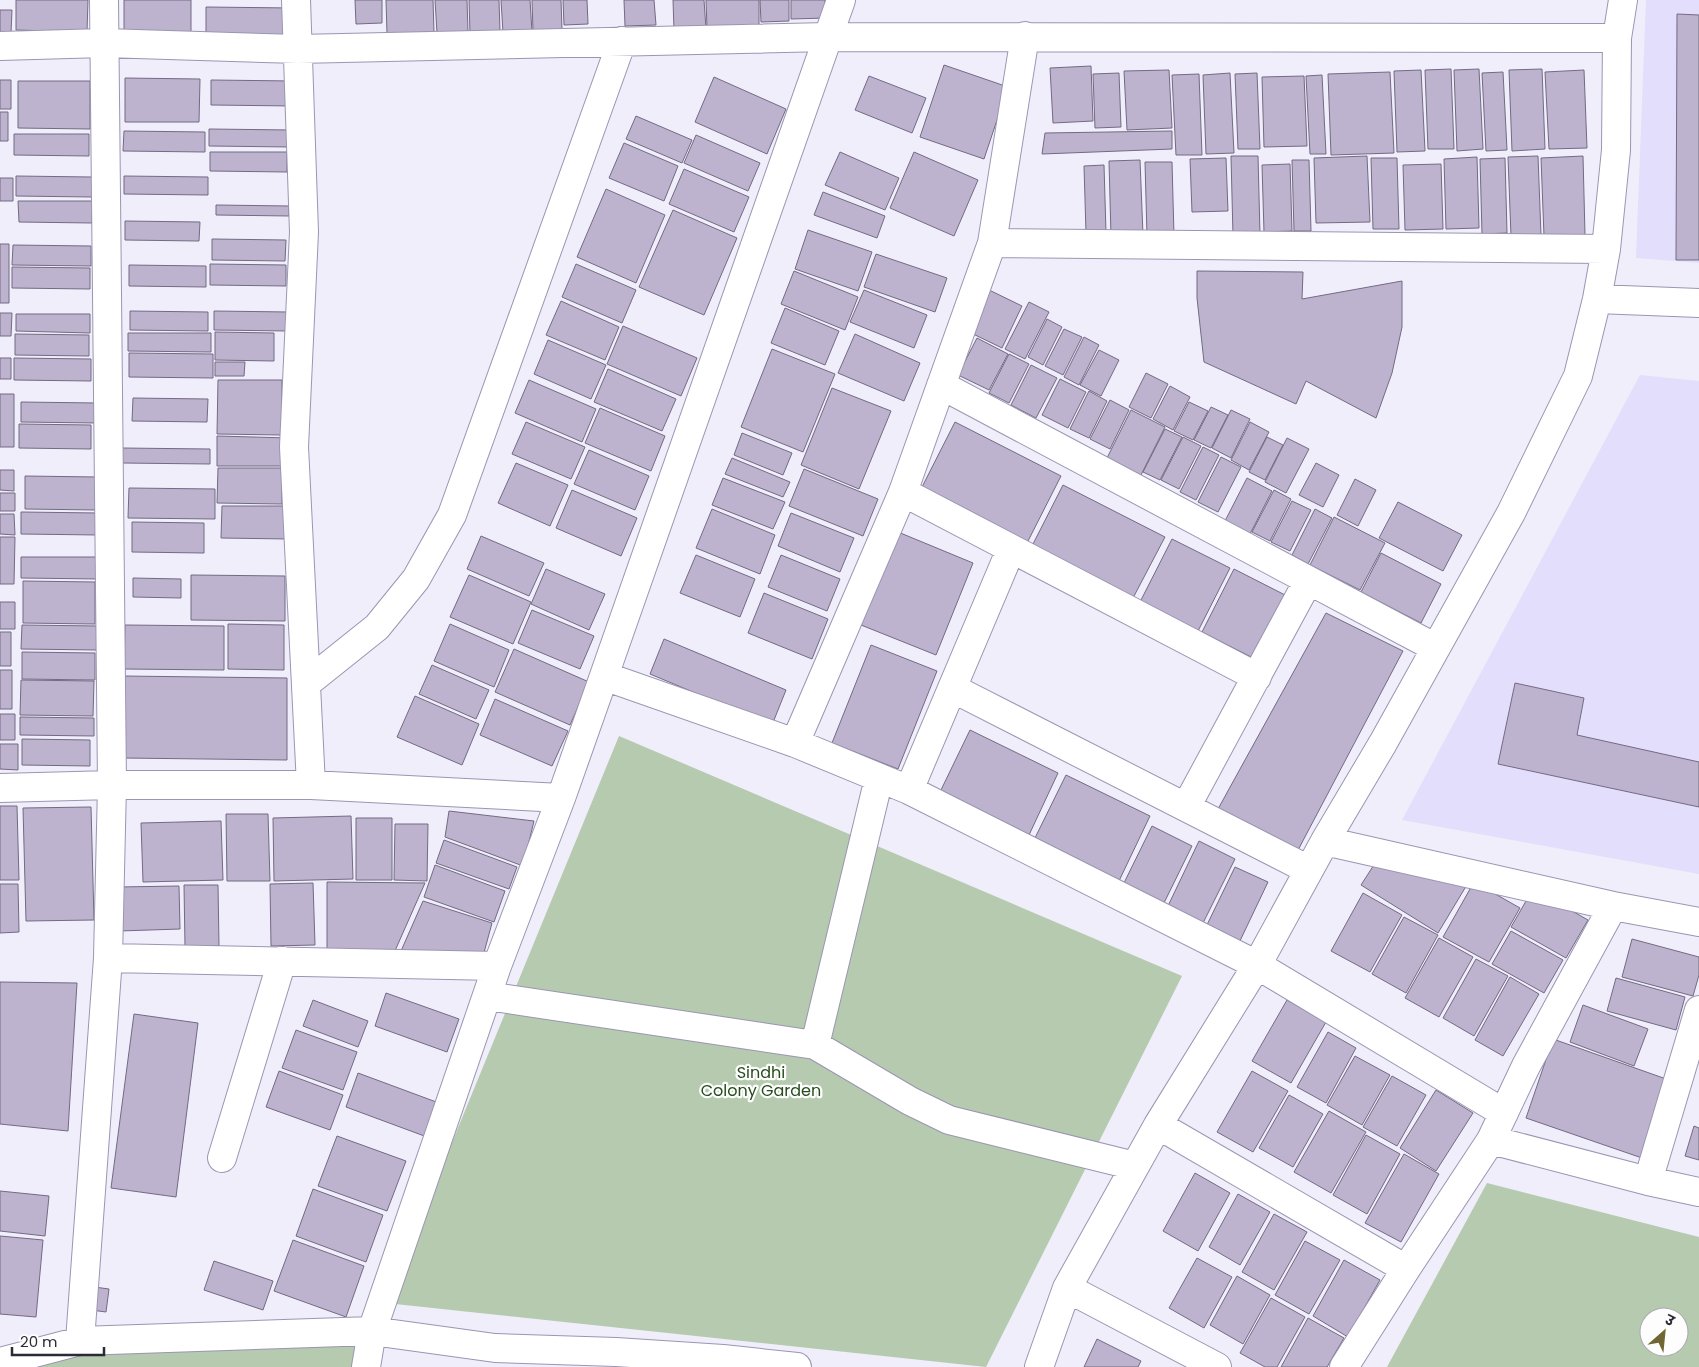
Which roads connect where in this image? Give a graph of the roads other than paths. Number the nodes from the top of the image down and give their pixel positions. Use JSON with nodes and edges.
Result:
{"nodes":[{"id":1,"x":104,"y":0,"type":"edge"},
{"id":2,"x":296,"y":0,"type":"edge"},
{"id":3,"x":841,"y":0,"type":"edge"},
{"id":4,"x":1623,"y":0,"type":"edge"},
{"id":5,"x":1025,"y":36,"type":"junction"},
{"id":6,"x":828,"y":37,"type":"junction"},
{"id":7,"x":1617,"y":38,"type":"junction"},
{"id":8,"x":622,"y":41,"type":"junction"},
{"id":9,"x":104,"y":43,"type":"junction"},
{"id":10,"x":0,"y":46,"type":"edge"},
{"id":11,"x":298,"y":49,"type":"junction"},
{"id":12,"x":992,"y":243,"type":"junction"},
{"id":13,"x":1606,"y":249,"type":"junction"},
{"id":14,"x":1597,"y":299,"type":"junction"},
{"id":15,"x":1699,"y":303,"type":"edge"},
{"id":16,"x":941,"y":386,"type":"junction"},
{"id":17,"x":903,"y":492,"type":"junction"},
{"id":18,"x":1011,"y":549,"type":"junction"},
{"id":19,"x":1308,"y":580,"type":"junction"},
{"id":20,"x":1436,"y":648,"type":"junction"},
{"id":21,"x":604,"y":676,"type":"junction"},
{"id":22,"x":1257,"y":677,"type":"junction"},
{"id":23,"x":306,"y":683,"type":"junction"},
{"id":24,"x":952,"y":688,"type":"junction"},
{"id":25,"x":795,"y":743,"type":"junction"},
{"id":26,"x":879,"y":778,"type":"junction"},
{"id":27,"x":112,"y":785,"type":"junction"},
{"id":28,"x":311,"y":785,"type":"junction"},
{"id":29,"x":0,"y":788,"type":"edge"},
{"id":30,"x":909,"y":790,"type":"junction"},
{"id":31,"x":561,"y":798,"type":"junction"},
{"id":32,"x":1186,"y":807,"type":"junction"},
{"id":33,"x":1325,"y":841,"type":"junction"},
{"id":34,"x":1309,"y":870,"type":"junction"},
{"id":35,"x":1613,"y":906,"type":"junction"},
{"id":36,"x":1699,"y":922,"type":"edge"},
{"id":37,"x":108,"y":958,"type":"junction"},
{"id":38,"x":282,"y":961,"type":"junction"},
{"id":39,"x":497,"y":966,"type":"junction"},
{"id":40,"x":1257,"y":966,"type":"junction"},
{"id":41,"x":487,"y":996,"type":"junction"},
{"id":42,"x":1699,"y":1010,"type":"edge"},
{"id":43,"x":815,"y":1045,"type":"junction"},
{"id":44,"x":1504,"y":1113,"type":"junction"},
{"id":45,"x":1158,"y":1125,"type":"junction"},
{"id":46,"x":1491,"y":1140,"type":"junction"},
{"id":47,"x":222,"y":1158,"type":"dead end"},
{"id":48,"x":1135,"y":1166,"type":"junction"},
{"id":49,"x":1648,"y":1181,"type":"junction"},
{"id":50,"x":1699,"y":1192,"type":"edge"},
{"id":51,"x":1406,"y":1269,"type":"junction"},
{"id":52,"x":1068,"y":1288,"type":"junction"},
{"id":53,"x":372,"y":1331,"type":"junction"},
{"id":54,"x":80,"y":1341,"type":"junction"},
{"id":55,"x":494,"y":1357,"type":"edge"},
{"id":56,"x":615,"y":1360,"type":"edge"},
{"id":57,"x":0,"y":1362,"type":"edge"},
{"id":58,"x":723,"y":1363,"type":"edge"},
{"id":59,"x":366,"y":1367,"type":"edge"},
{"id":60,"x":797,"y":1367,"type":"edge"},
{"id":61,"x":1039,"y":1367,"type":"edge"},
{"id":62,"x":1217,"y":1367,"type":"edge"},
{"id":63,"x":1344,"y":1367,"type":"edge"}],
"edges":[{"from":1,"to":9,"type":"street"},
{"from":2,"to":11,"type":"street"},
{"from":3,"to":6,"type":"street"},
{"from":4,"to":7,"type":"street"},
{"from":5,"to":6,"type":"street"},
{"from":5,"to":7,"type":"street"},
{"from":5,"to":12,"type":"street"},
{"from":6,"to":8,"type":"street"},
{"from":6,"to":21,"type":"street"},
{"from":7,"to":13,"type":"street"},
{"from":8,"to":11,"type":"street"},
{"from":8,"to":23,"type":"street"},
{"from":9,"to":10,"type":"street"},
{"from":9,"to":11,"type":"street"},
{"from":9,"to":27,"type":"street"},
{"from":11,"to":23,"type":"street"},
{"from":12,"to":13,"type":"street"},
{"from":12,"to":16,"type":"street"},
{"from":13,"to":14,"type":"street"},
{"from":14,"to":15,"type":"street"},
{"from":14,"to":20,"type":"street"},
{"from":16,"to":17,"type":"street"},
{"from":16,"to":19,"type":"street"},
{"from":17,"to":18,"type":"street"},
{"from":17,"to":25,"type":"street"},
{"from":18,"to":22,"type":"street"},
{"from":18,"to":24,"type":"street"},
{"from":19,"to":20,"type":"street"},
{"from":19,"to":22,"type":"street"},
{"from":20,"to":33,"type":"street"},
{"from":21,"to":25,"type":"street"},
{"from":21,"to":31,"type":"street"},
{"from":22,"to":32,"type":"street"},
{"from":23,"to":28,"type":"street"},
{"from":24,"to":30,"type":"street"},
{"from":24,"to":32,"type":"street"},
{"from":25,"to":26,"type":"street"},
{"from":26,"to":30,"type":"street"},
{"from":26,"to":43,"type":"street"},
{"from":27,"to":28,"type":"street"},
{"from":27,"to":29,"type":"street"},
{"from":27,"to":37,"type":"street"},
{"from":28,"to":31,"type":"street"},
{"from":30,"to":40,"type":"street"},
{"from":31,"to":39,"type":"street"},
{"from":32,"to":34,"type":"street"},
{"from":33,"to":34,"type":"street"},
{"from":33,"to":35,"type":"street"},
{"from":34,"to":40,"type":"street"},
{"from":35,"to":36,"type":"street"},
{"from":35,"to":44,"type":"street"},
{"from":37,"to":38,"type":"street"},
{"from":37,"to":54,"type":"street"},
{"from":38,"to":39,"type":"street"},
{"from":38,"to":47,"type":"street"},
{"from":39,"to":41,"type":"street"},
{"from":40,"to":44,"type":"street"},
{"from":40,"to":45,"type":"street"},
{"from":41,"to":43,"type":"street"},
{"from":41,"to":53,"type":"street"},
{"from":42,"to":49,"type":"street"},
{"from":43,"to":48,"type":"street"},
{"from":44,"to":46,"type":"street"},
{"from":45,"to":48,"type":"street"},
{"from":45,"to":51,"type":"street"},
{"from":46,"to":49,"type":"street"},
{"from":46,"to":51,"type":"street"},
{"from":48,"to":52,"type":"street"},
{"from":49,"to":50,"type":"street"},
{"from":51,"to":63,"type":"street"},
{"from":52,"to":61,"type":"street"},
{"from":52,"to":62,"type":"street"},
{"from":53,"to":54,"type":"street"},
{"from":53,"to":55,"type":"street"},
{"from":53,"to":59,"type":"street"},
{"from":54,"to":57,"type":"street"},
{"from":55,"to":56,"type":"street"},
{"from":56,"to":58,"type":"street"},
{"from":58,"to":60,"type":"street"}]}
